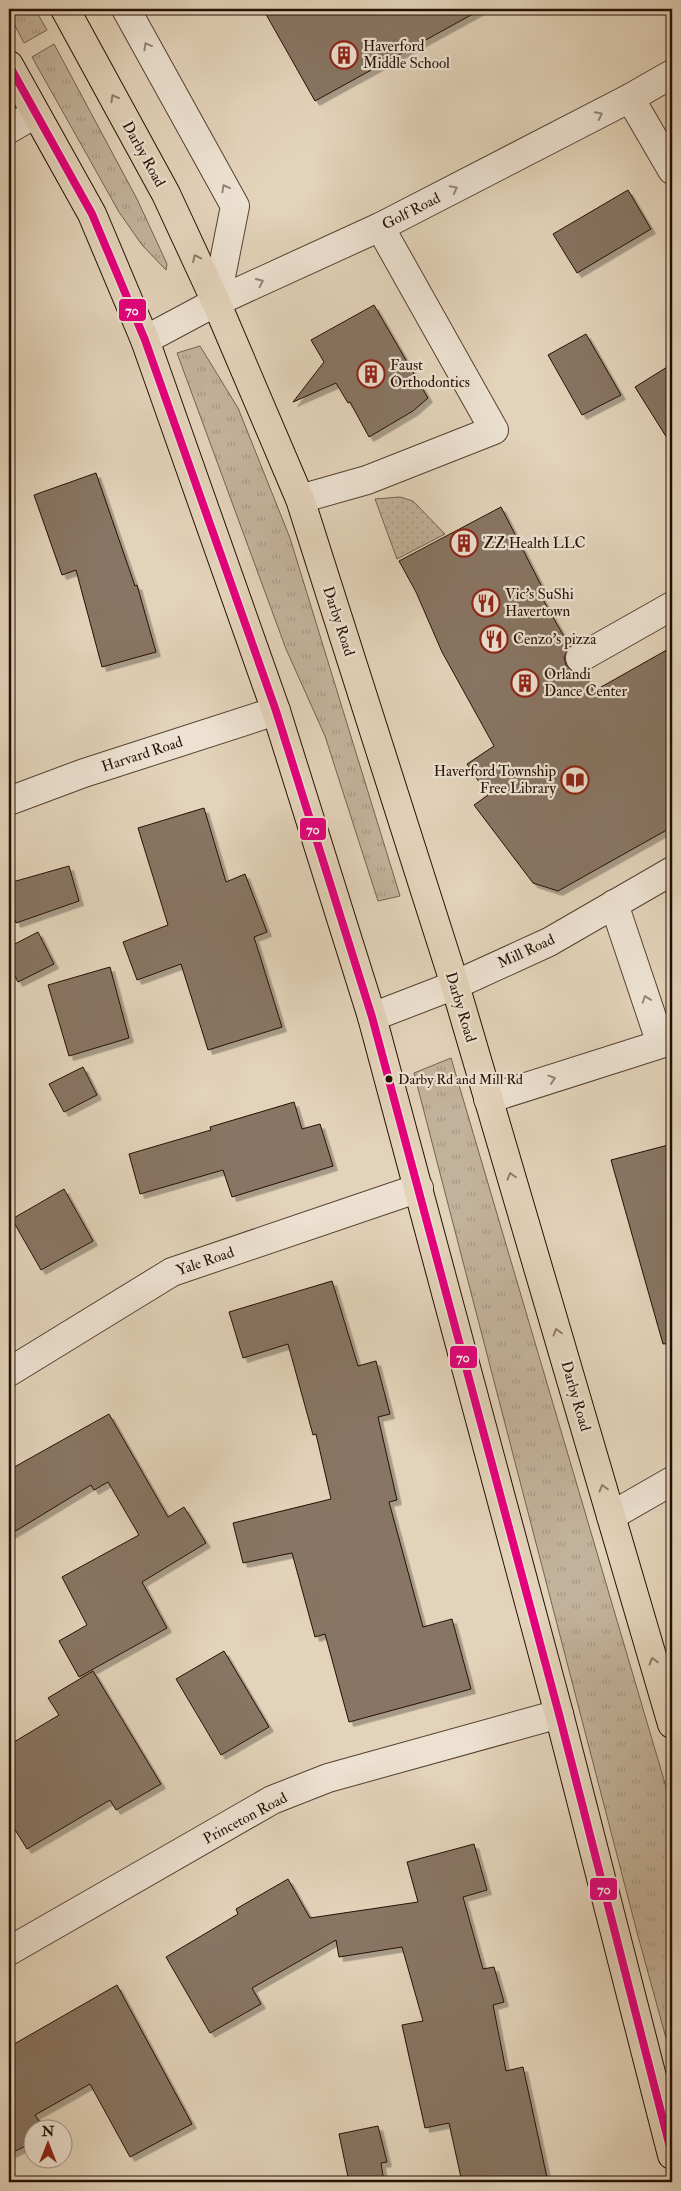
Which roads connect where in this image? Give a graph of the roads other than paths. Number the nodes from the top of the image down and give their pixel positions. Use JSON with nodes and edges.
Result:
{"nodes":[{"id":1,"x":65,"y":9,"type":"edge"},
{"id":2,"x":126,"y":9,"type":"edge"},
{"id":3,"x":9,"y":65,"type":"edge"},
{"id":4,"x":672,"y":74,"type":"edge"},
{"id":5,"x":630,"y":98,"type":"junction"},
{"id":6,"x":35,"y":114,"type":"junction"},
{"id":7,"x":9,"y":128,"type":"edge"},
{"id":8,"x":672,"y":170,"type":"edge"},
{"id":9,"x":380,"y":227,"type":"junction"},
{"id":10,"x":216,"y":302,"type":"junction"},
{"id":11,"x":145,"y":340,"type":"junction"},
{"id":12,"x":300,"y":499,"type":"junction"},
{"id":13,"x":672,"y":606,"type":"edge"},
{"id":14,"x":580,"y":658,"type":"dead end"},
{"id":15,"x":276,"y":711,"type":"junction"},
{"id":16,"x":9,"y":801,"type":"edge"},
{"id":17,"x":672,"y":871,"type":"edge"},
{"id":18,"x":614,"y":904,"type":"junction"},
{"id":19,"x":455,"y":984,"type":"junction"},
{"id":20,"x":372,"y":1017,"type":"junction"},
{"id":21,"x":488,"y":1099,"type":"junction"},
{"id":22,"x":419,"y":1188,"type":"junction"},
{"id":23,"x":9,"y":1372,"type":"edge"},
{"id":24,"x":672,"y":1481,"type":"edge"},
{"id":25,"x":611,"y":1516,"type":"junction"},
{"id":26,"x":559,"y":1714,"type":"junction"},
{"id":27,"x":672,"y":1724,"type":"edge"},
{"id":28,"x":9,"y":1951,"type":"edge"},
{"id":29,"x":672,"y":2155,"type":"edge"}],
"edges":[{"from":10,"to":1,"type":"main road","name":"Darby Road","one_way":true},
{"from":10,"to":2,"type":"street","one_way":true},
{"from":3,"to":6,"type":"main road"},
{"from":4,"to":5,"type":"street","name":"Golf Road"},
{"from":5,"to":8,"type":"street"},
{"from":9,"to":5,"type":"street","name":"Golf Road","one_way":true},
{"from":6,"to":7,"type":"street"},
{"from":6,"to":11,"type":"main road"},
{"from":10,"to":9,"type":"street","name":"Golf Road","one_way":true},
{"from":9,"to":12,"type":"street"},
{"from":10,"to":11,"type":"street","name":"Golf Road"},
{"from":10,"to":12,"type":"main road","name":"Darby Road"},
{"from":11,"to":15,"type":"main road"},
{"from":12,"to":19,"type":"main road","name":"Darby Road"},
{"from":13,"to":14,"type":"street"},
{"from":15,"to":16,"type":"street","name":"Harvard Road"},
{"from":15,"to":20,"type":"main road"},
{"from":17,"to":18,"type":"street","name":"Mill Road"},
{"from":18,"to":19,"type":"street","name":"Mill Road"},
{"from":21,"to":18,"type":"street","one_way":true},
{"from":19,"to":20,"type":"street","name":"Mill Road"},
{"from":19,"to":21,"type":"main road","name":"Darby Road"},
{"from":20,"to":22,"type":"main road"},
{"from":25,"to":21,"type":"main road","name":"Darby Road","one_way":true},
{"from":22,"to":23,"type":"street","name":"Yale Road"},
{"from":22,"to":26,"type":"main road"},
{"from":24,"to":25,"type":"street"},
{"from":27,"to":25,"type":"main road","name":"Darby Road","one_way":true},
{"from":26,"to":28,"type":"street","name":"Princeton Road"},
{"from":26,"to":29,"type":"main road"}]}
